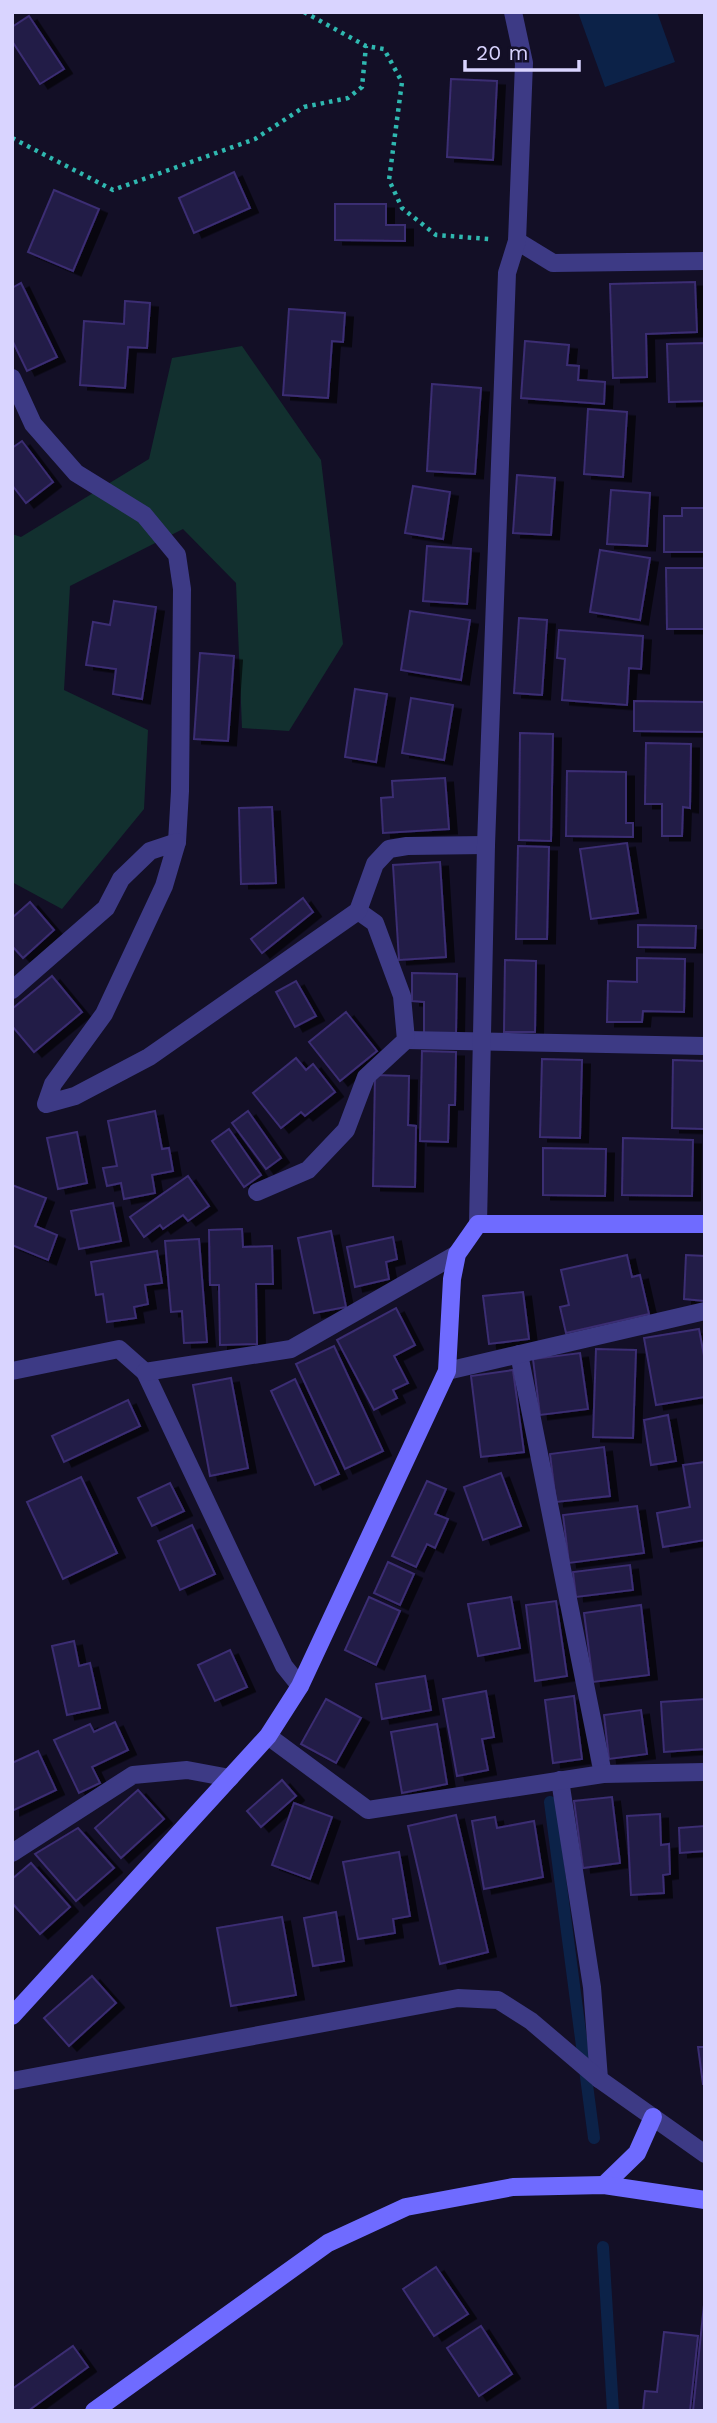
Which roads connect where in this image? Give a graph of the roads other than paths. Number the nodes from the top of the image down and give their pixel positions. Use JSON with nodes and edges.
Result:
{"nodes":[{"id":1,"x":513,"y":12,"type":"edge"},
{"id":2,"x":517,"y":241,"type":"junction"},
{"id":3,"x":705,"y":261,"type":"edge"},
{"id":4,"x":12,"y":377,"type":"edge"},
{"id":5,"x":177,"y":842,"type":"junction"},
{"id":6,"x":486,"y":845,"type":"junction"},
{"id":7,"x":358,"y":911,"type":"junction"},
{"id":8,"x":12,"y":990,"type":"edge"},
{"id":9,"x":405,"y":1040,"type":"junction"},
{"id":10,"x":482,"y":1042,"type":"junction"},
{"id":11,"x":705,"y":1046,"type":"edge"},
{"id":12,"x":257,"y":1192,"type":"dead end"},
{"id":13,"x":478,"y":1224,"type":"junction"},
{"id":14,"x":705,"y":1224,"type":"edge"},
{"id":15,"x":457,"y":1254,"type":"junction"},
{"id":16,"x":705,"y":1311,"type":"edge"},
{"id":17,"x":519,"y":1354,"type":"junction"},
{"id":18,"x":12,"y":1371,"type":"edge"},
{"id":19,"x":447,"y":1371,"type":"junction"},
{"id":20,"x":145,"y":1372,"type":"junction"},
{"id":21,"x":300,"y":1686,"type":"junction"},
{"id":22,"x":268,"y":1736,"type":"junction"},
{"id":23,"x":705,"y":1772,"type":"edge"},
{"id":24,"x":603,"y":1774,"type":"junction"},
{"id":25,"x":230,"y":1777,"type":"junction"},
{"id":26,"x":560,"y":1780,"type":"junction"},
{"id":27,"x":12,"y":1853,"type":"edge"},
{"id":28,"x":12,"y":2016,"type":"edge"},
{"id":29,"x":599,"y":2079,"type":"junction"},
{"id":30,"x":12,"y":2081,"type":"edge"},
{"id":31,"x":653,"y":2117,"type":"junction"},
{"id":32,"x":705,"y":2154,"type":"edge"},
{"id":33,"x":604,"y":2185,"type":"junction"},
{"id":34,"x":705,"y":2200,"type":"edge"},
{"id":35,"x":94,"y":2411,"type":"edge"}],
"edges":[{"from":1,"to":2,"type":"street"},
{"from":2,"to":3,"type":"street"},
{"from":2,"to":6,"type":"street"},
{"from":4,"to":5,"type":"street"},
{"from":5,"to":7,"type":"street"},
{"from":5,"to":8,"type":"street"},
{"from":6,"to":7,"type":"street"},
{"from":6,"to":10,"type":"street"},
{"from":7,"to":9,"type":"street"},
{"from":9,"to":10,"type":"street"},
{"from":9,"to":12,"type":"street"},
{"from":10,"to":11,"type":"street"},
{"from":10,"to":13,"type":"street"},
{"from":13,"to":14,"type":"street"},
{"from":13,"to":15,"type":"street"},
{"from":15,"to":19,"type":"street"},
{"from":15,"to":20,"type":"street"},
{"from":16,"to":17,"type":"street"},
{"from":17,"to":19,"type":"street"},
{"from":17,"to":24,"type":"street"},
{"from":18,"to":20,"type":"street"},
{"from":19,"to":21,"type":"street"},
{"from":20,"to":21,"type":"street"},
{"from":21,"to":22,"type":"street"},
{"from":22,"to":25,"type":"street"},
{"from":22,"to":26,"type":"street"},
{"from":23,"to":24,"type":"street"},
{"from":24,"to":26,"type":"street"},
{"from":25,"to":27,"type":"street"},
{"from":25,"to":28,"type":"street"},
{"from":26,"to":29,"type":"street"},
{"from":29,"to":30,"type":"street"},
{"from":29,"to":31,"type":"street"},
{"from":31,"to":32,"type":"street"},
{"from":31,"to":33,"type":"street"},
{"from":33,"to":34,"type":"street"},
{"from":33,"to":35,"type":"street"}]}
